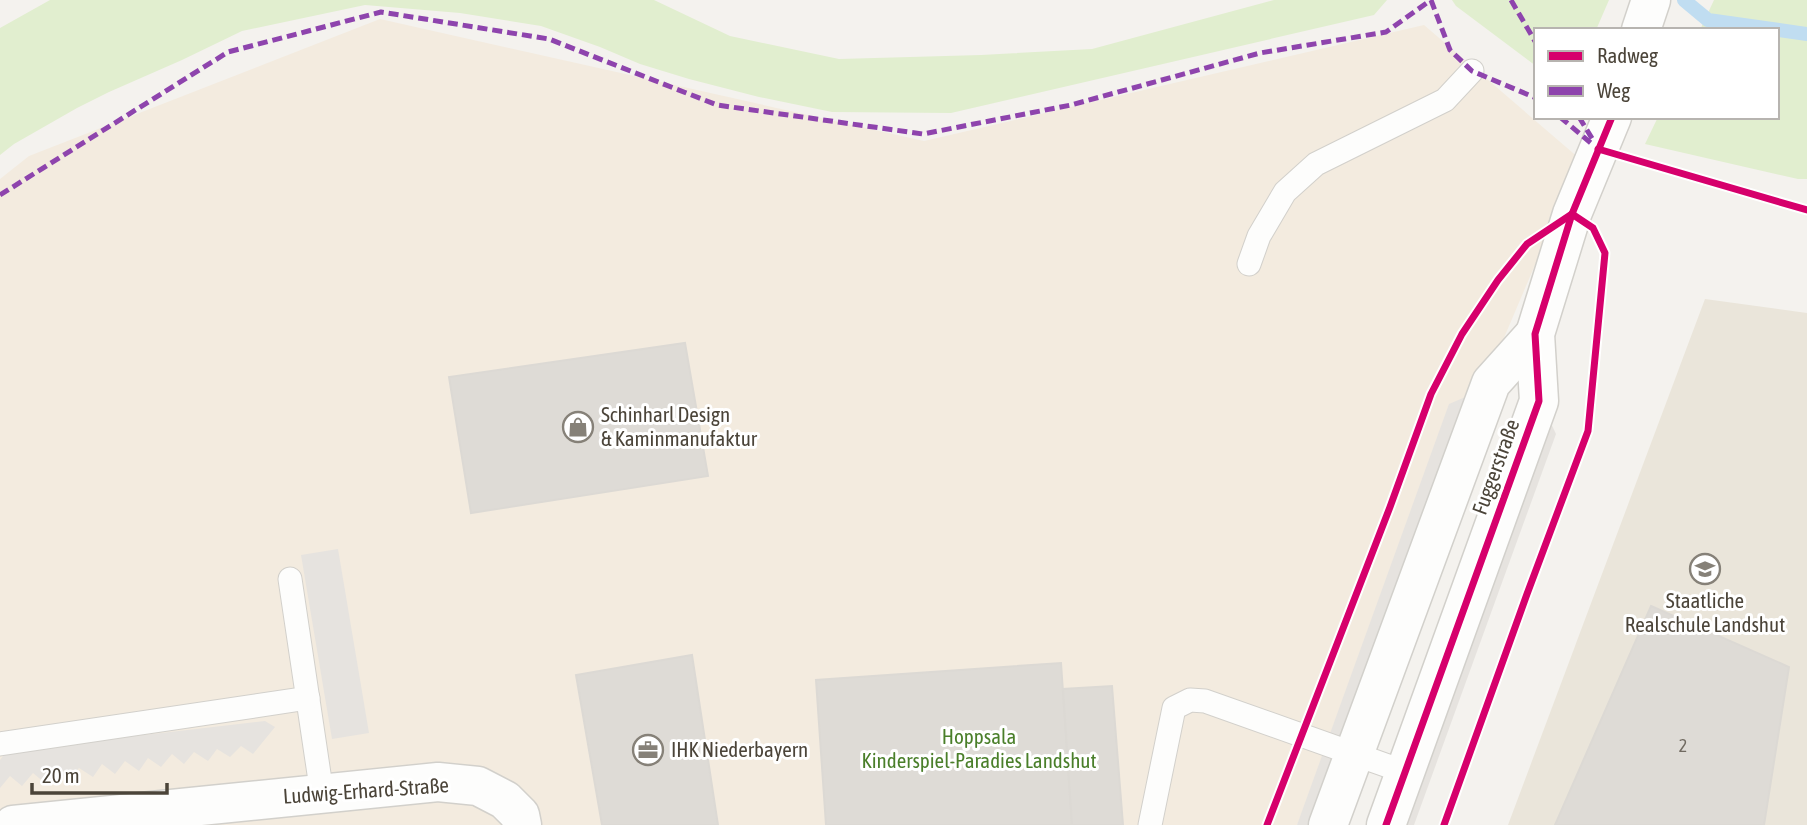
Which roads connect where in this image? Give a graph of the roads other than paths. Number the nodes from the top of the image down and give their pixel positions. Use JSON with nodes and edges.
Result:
{"nodes":[{"id":1,"x":1651,"y":0,"type":"edge"},
{"id":2,"x":1642,"y":28,"type":"edge"},
{"id":3,"x":1472,"y":71,"type":"dead end"},
{"id":4,"x":1610,"y":121,"type":"edge"},
{"id":5,"x":1249,"y":264,"type":"dead end"},
{"id":6,"x":1535,"y":334,"type":"junction"},
{"id":7,"x":290,"y":579,"type":"dead end"},
{"id":8,"x":308,"y":698,"type":"junction"},
{"id":9,"x":0,"y":744,"type":"edge"},
{"id":10,"x":1354,"y":754,"type":"junction"},
{"id":11,"x":1405,"y":772,"type":"junction"},
{"id":12,"x":322,"y":793,"type":"junction"},
{"id":13,"x":66,"y":822,"type":"edge"},
{"id":14,"x":13,"y":825,"type":"edge"},
{"id":15,"x":522,"y":825,"type":"edge"},
{"id":16,"x":1150,"y":825,"type":"edge"},
{"id":17,"x":1328,"y":825,"type":"edge"},
{"id":18,"x":1386,"y":825,"type":"edge"}],
"edges":[{"from":1,"to":2,"type":"street"},
{"from":3,"to":5,"type":"lane"},
{"from":4,"to":6,"type":"street","name":"Fuggerstraße"},
{"from":6,"to":10,"type":"street","name":"Fuggerstraße"},
{"from":6,"to":11,"type":"street","name":"Fuggerstraße"},
{"from":7,"to":8,"type":"lane"},
{"from":8,"to":9,"type":"lane"},
{"from":8,"to":12,"type":"lane"},
{"from":10,"to":11,"type":"lane"},
{"from":10,"to":16,"type":"lane"},
{"from":10,"to":17,"type":"street","name":"Fuggerstraße"},
{"from":11,"to":18,"type":"street","name":"Fuggerstraße"},
{"from":12,"to":13,"type":"street","name":"Ludwig-Erhard-Straße"},
{"from":12,"to":15,"type":"street","name":"Ludwig-Erhard-Straße"},
{"from":13,"to":14,"type":"street","name":"Ludwig-Erhard-Straße"}]}
